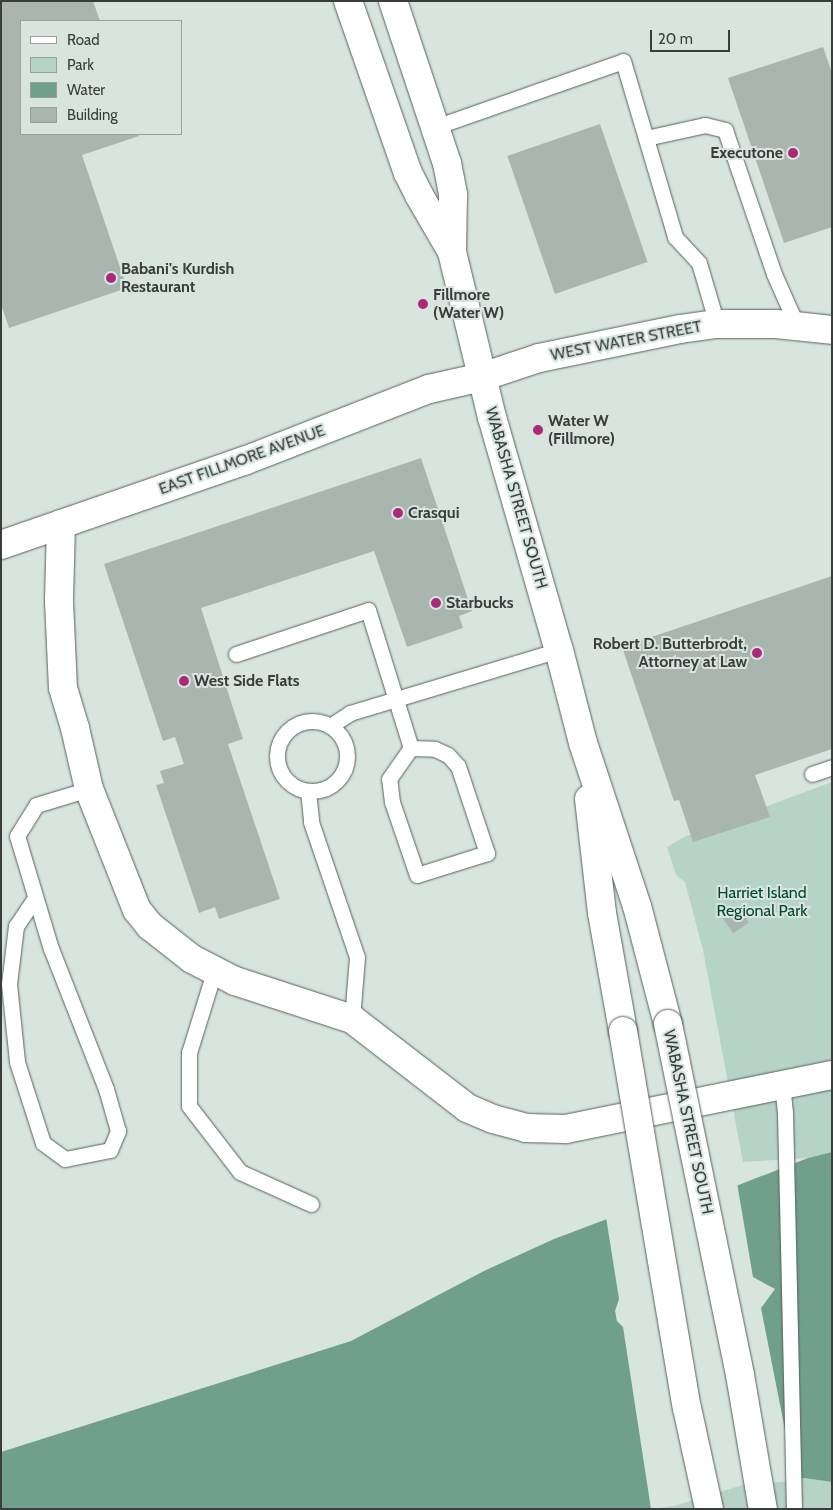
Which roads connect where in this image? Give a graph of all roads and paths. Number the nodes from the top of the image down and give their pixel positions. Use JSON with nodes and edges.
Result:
{"nodes":[{"id":1,"x":348,"y":1,"type":"edge"},
{"id":2,"x":393,"y":1,"type":"edge"},
{"id":3,"x":435,"y":127,"type":"junction"},
{"id":4,"x":646,"y":138,"type":"junction"},
{"id":5,"x":452,"y":252,"type":"junction"},
{"id":6,"x":717,"y":324,"type":"junction"},
{"id":7,"x":797,"y":326,"type":"junction"},
{"id":8,"x":832,"y":330,"type":"edge"},
{"id":9,"x":482,"y":377,"type":"junction"},
{"id":10,"x":61,"y":524,"type":"junction"},
{"id":11,"x":1,"y":545,"type":"edge"},
{"id":12,"x":560,"y":650,"type":"junction"},
{"id":13,"x":236,"y":654,"type":"dead end"},
{"id":14,"x":396,"y":699,"type":"junction"},
{"id":15,"x":330,"y":726,"type":"junction"},
{"id":16,"x":583,"y":743,"type":"junction"},
{"id":17,"x":411,"y":748,"type":"junction"},
{"id":18,"x":832,"y":767,"type":"edge"},
{"id":19,"x":812,"y":774,"type":"dead end"},
{"id":20,"x":89,"y":790,"type":"junction"},
{"id":21,"x":308,"y":791,"type":"junction"},
{"id":22,"x":36,"y":898,"type":"junction"},
{"id":23,"x":214,"y":972,"type":"junction"},
{"id":24,"x":352,"y":1019,"type":"junction"},
{"id":25,"x":832,"y":1075,"type":"edge"},
{"id":26,"x":782,"y":1084,"type":"junction"},
{"id":27,"x":311,"y":1204,"type":"dead end"},
{"id":28,"x":794,"y":1503,"type":"edge"},
{"id":29,"x":709,"y":1509,"type":"edge"},
{"id":30,"x":762,"y":1509,"type":"edge"}],
"edges":[{"from":1,"to":5,"type":"main road","name":"WABASHA STREET SOUTH"},
{"from":2,"to":3,"type":"main road","name":"WABASHA STREET SOUTH"},
{"from":3,"to":4,"type":"lane"},
{"from":3,"to":5,"type":"main road","name":"WABASHA STREET SOUTH"},
{"from":4,"to":6,"type":"lane"},
{"from":4,"to":7,"type":"lane"},
{"from":5,"to":9,"type":"main road","name":"WABASHA STREET SOUTH"},
{"from":6,"to":7,"type":"main road","name":"WEST WATER STREET"},
{"from":6,"to":9,"type":"main road","name":"WEST WATER STREET"},
{"from":7,"to":8,"type":"main road","name":"WEST WATER STREET"},
{"from":9,"to":10,"type":"main road","name":"EAST FILLMORE AVENUE"},
{"from":9,"to":12,"type":"main road","name":"WABASHA STREET SOUTH"},
{"from":10,"to":11,"type":"main road","name":"EAST FILLMORE AVENUE"},
{"from":10,"to":20,"type":"main road"},
{"from":12,"to":14,"type":"lane"},
{"from":12,"to":16,"type":"main road","name":"WABASHA STREET SOUTH"},
{"from":13,"to":14,"type":"lane"},
{"from":14,"to":15,"type":"lane"},
{"from":14,"to":17,"type":"lane"},
{"from":15,"to":21,"type":"lane"},
{"from":15,"to":21,"type":"lane"},
{"from":16,"to":29,"type":"main road","name":"WABASHA STREET SOUTH","bridge":true},
{"from":16,"to":30,"type":"main road","name":"WABASHA STREET SOUTH","bridge":true},
{"from":17,"to":17,"type":"lane"},
{"from":18,"to":19,"type":"lane"},
{"from":20,"to":22,"type":"lane"},
{"from":20,"to":23,"type":"main road"},
{"from":21,"to":24,"type":"lane"},
{"from":22,"to":22,"type":"lane"},
{"from":23,"to":24,"type":"main road"},
{"from":23,"to":27,"type":"lane"},
{"from":24,"to":26,"type":"main road"},
{"from":25,"to":26,"type":"main road"},
{"from":26,"to":28,"type":"lane"}]}
